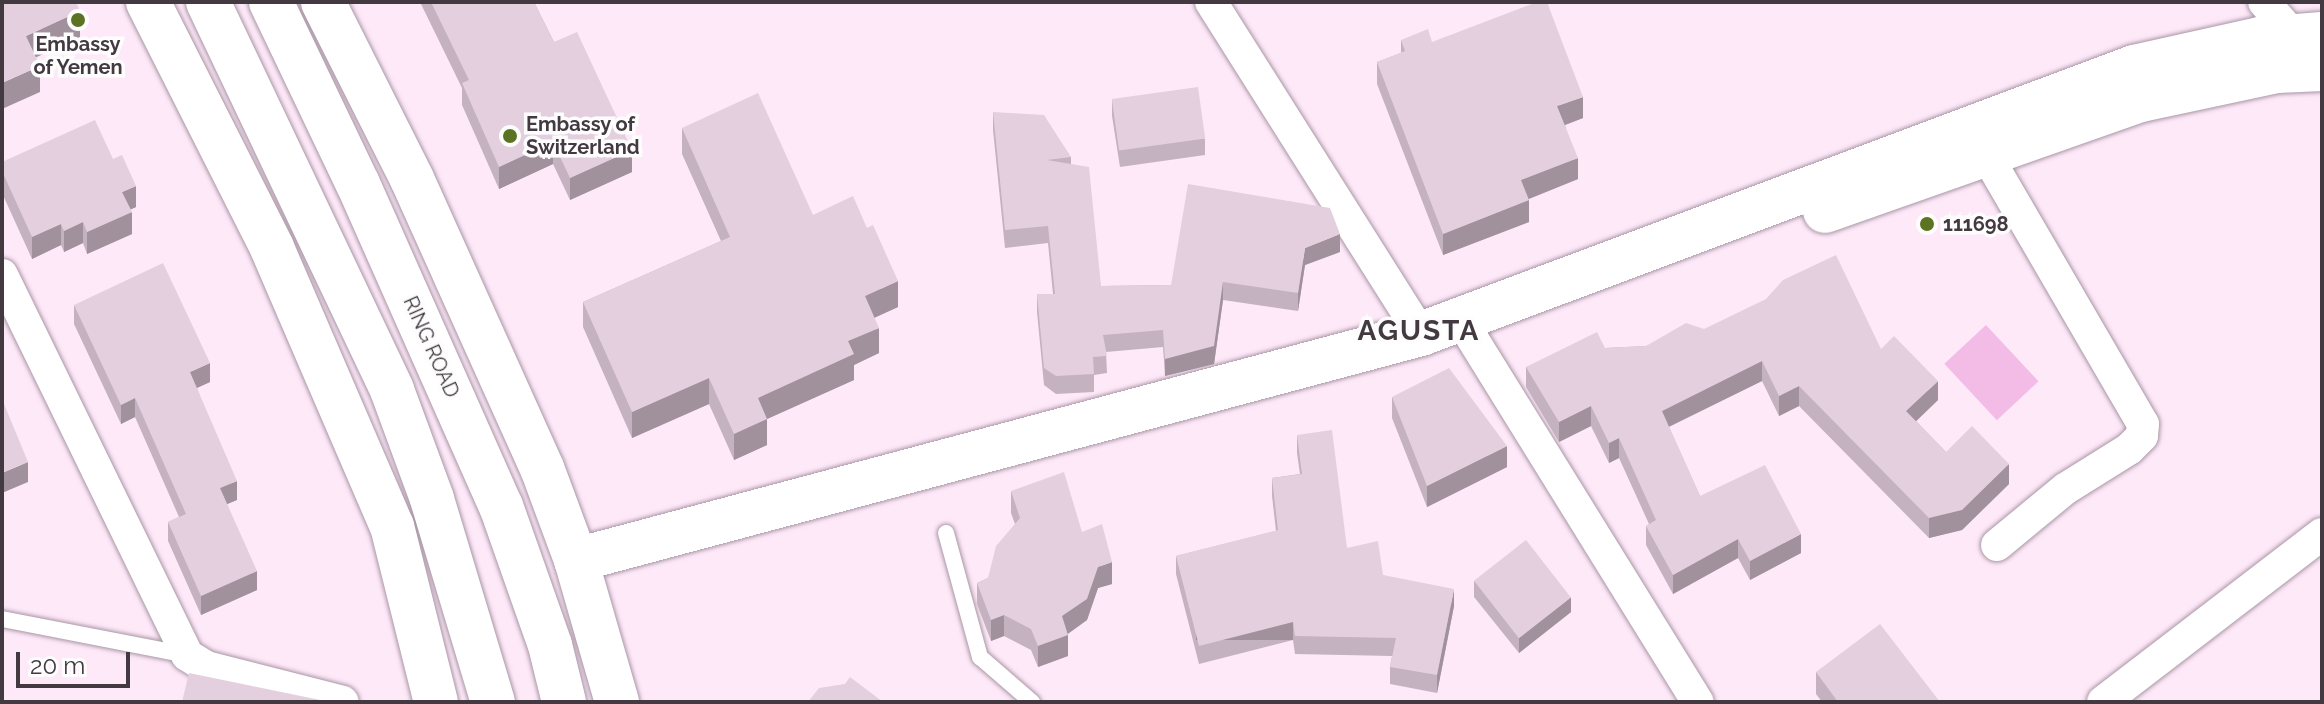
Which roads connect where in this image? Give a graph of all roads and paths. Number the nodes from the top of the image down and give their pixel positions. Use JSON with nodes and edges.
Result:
{"nodes":[{"id":1,"x":148,"y":2,"type":"edge"},
{"id":2,"x":208,"y":2,"type":"edge"},
{"id":3,"x":271,"y":2,"type":"edge"},
{"id":4,"x":323,"y":2,"type":"edge"},
{"id":5,"x":1211,"y":2,"type":"edge"},
{"id":6,"x":2264,"y":2,"type":"edge"},
{"id":7,"x":2308,"y":35,"type":"edge"},
{"id":8,"x":2322,"y":69,"type":"edge"},
{"id":9,"x":1987,"y":156,"type":"junction"},
{"id":10,"x":2,"y":275,"type":"edge"},
{"id":11,"x":1421,"y":334,"type":"junction"},
{"id":12,"x":1472,"y":338,"type":"junction"},
{"id":13,"x":946,"y":533,"type":"dead end"},
{"id":14,"x":2322,"y":534,"type":"edge"},
{"id":15,"x":1997,"y":545,"type":"dead end"},
{"id":16,"x":578,"y":569,"type":"junction"},
{"id":17,"x":2,"y":619,"type":"edge"},
{"id":18,"x":187,"y":655,"type":"junction"},
{"id":19,"x":343,"y":702,"type":"edge"},
{"id":20,"x":436,"y":702,"type":"edge"},
{"id":21,"x":493,"y":702,"type":"edge"},
{"id":22,"x":564,"y":702,"type":"edge"},
{"id":23,"x":617,"y":702,"type":"edge"},
{"id":24,"x":1032,"y":702,"type":"edge"},
{"id":25,"x":1698,"y":702,"type":"edge"},
{"id":26,"x":2103,"y":702,"type":"edge"}],
"edges":[{"from":1,"to":20,"type":"main road"},
{"from":2,"to":21,"type":"main road"},
{"from":3,"to":22,"type":"main road","name":"RING ROAD"},
{"from":4,"to":16,"type":"main road"},
{"from":5,"to":11,"type":"street"},
{"from":6,"to":7,"type":"street"},
{"from":7,"to":11,"type":"main road"},
{"from":8,"to":9,"type":"main road"},
{"from":9,"to":12,"type":"main road"},
{"from":9,"to":15,"type":"street"},
{"from":10,"to":18,"type":"street"},
{"from":11,"to":16,"type":"main road"},
{"from":12,"to":16,"type":"main road"},
{"from":12,"to":25,"type":"street"},
{"from":13,"to":24,"type":"lane"},
{"from":14,"to":26,"type":"street"},
{"from":16,"to":23,"type":"main road"},
{"from":17,"to":18,"type":"lane"},
{"from":18,"to":19,"type":"street"}]}
